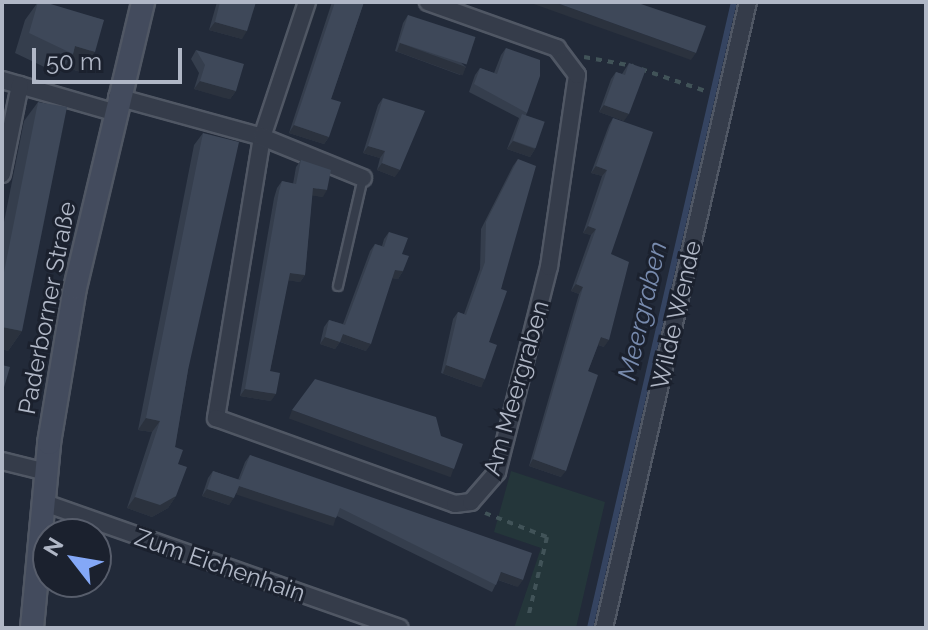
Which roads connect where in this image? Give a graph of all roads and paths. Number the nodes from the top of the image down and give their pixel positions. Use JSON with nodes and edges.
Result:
{"nodes":[{"id":1,"x":143,"y":2,"type":"edge"},
{"id":2,"x":307,"y":2,"type":"edge"},
{"id":3,"x":428,"y":2,"type":"edge"},
{"id":4,"x":748,"y":2,"type":"edge"},
{"id":5,"x":570,"y":58,"type":"junction"},
{"id":6,"x":2,"y":80,"type":"edge"},
{"id":7,"x":20,"y":85,"type":"junction"},
{"id":8,"x":704,"y":91,"type":"dead end"},
{"id":9,"x":115,"y":104,"type":"junction"},
{"id":10,"x":262,"y":137,"type":"junction"},
{"id":11,"x":2,"y":174,"type":"edge"},
{"id":12,"x":363,"y":178,"type":"joint"},
{"id":13,"x":338,"y":286,"type":"dead end"},
{"id":14,"x":2,"y":461,"type":"edge"},
{"id":15,"x":46,"y":472,"type":"junction"},
{"id":16,"x":42,"y":502,"type":"junction"},
{"id":17,"x":471,"y":502,"type":"junction"},
{"id":18,"x":528,"y":618,"type":"dead end"},
{"id":19,"x":32,"y":628,"type":"edge"},
{"id":20,"x":399,"y":628,"type":"edge"},
{"id":21,"x":604,"y":628,"type":"edge"}],
"edges":[{"from":1,"to":9,"type":"main road","name":"Paderborner Straße"},
{"from":2,"to":10,"type":"street","name":"Am Meergraben"},
{"from":3,"to":5,"type":"street"},
{"from":4,"to":21,"type":"street","name":"Wilde Wende"},
{"from":5,"to":8,"type":"path"},
{"from":5,"to":17,"type":"street","name":"Am Meergraben"},
{"from":6,"to":7,"type":"street"},
{"from":7,"to":9,"type":"street"},
{"from":7,"to":11,"type":"street"},
{"from":9,"to":10,"type":"street"},
{"from":9,"to":15,"type":"main road","name":"Paderborner Straße"},
{"from":10,"to":12,"type":"street"},
{"from":10,"to":17,"type":"street","name":"Am Meergraben"},
{"from":12,"to":13,"type":"lane"},
{"from":14,"to":15,"type":"street"},
{"from":15,"to":16,"type":"main road","name":"Paderborner Straße"},
{"from":16,"to":19,"type":"main road","name":"Paderborner Straße"},
{"from":16,"to":20,"type":"street","name":"Zum Eichenhain"},
{"from":17,"to":18,"type":"path"}]}
